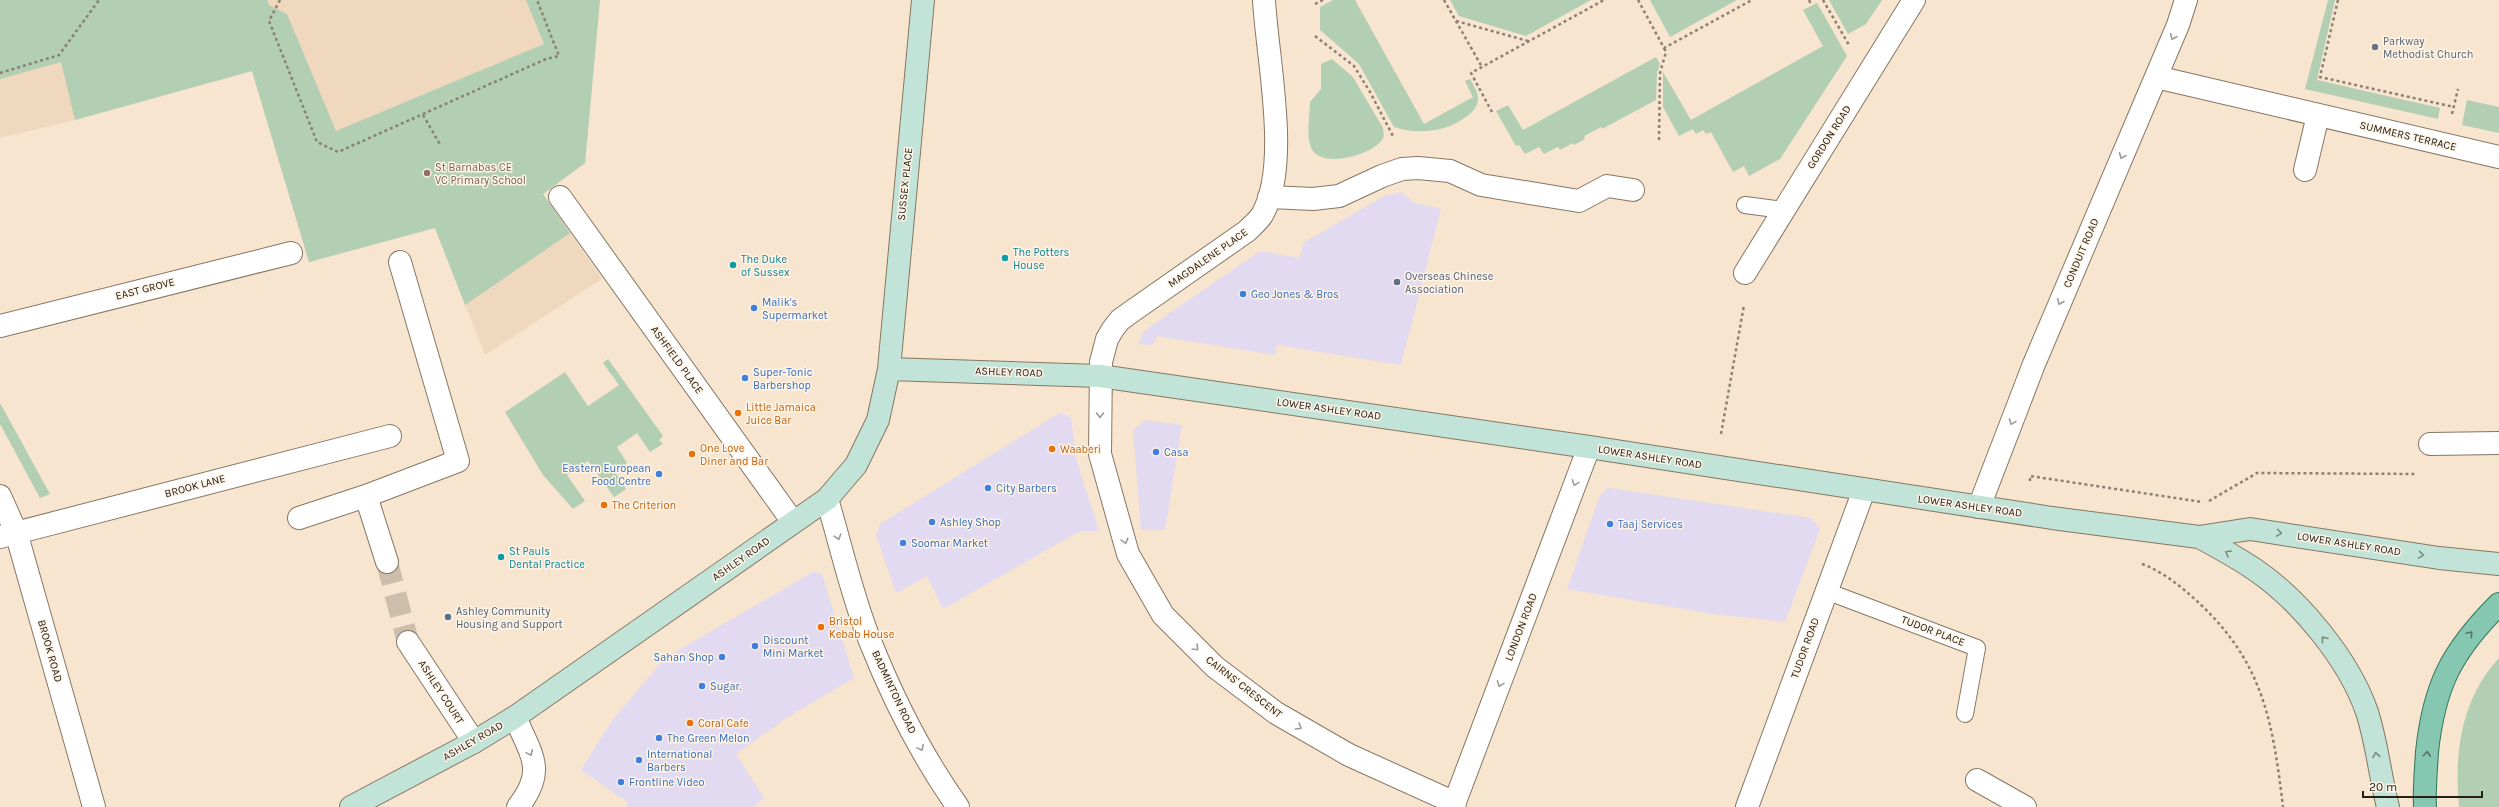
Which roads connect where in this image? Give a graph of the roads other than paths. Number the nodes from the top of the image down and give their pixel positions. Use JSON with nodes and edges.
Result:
{"nodes":[{"id":1,"x":923,"y":0,"type":"edge"},
{"id":2,"x":1264,"y":0,"type":"edge"},
{"id":3,"x":1914,"y":0,"type":"edge"},
{"id":4,"x":2186,"y":0,"type":"edge"},
{"id":5,"x":2156,"y":77,"type":"junction"},
{"id":6,"x":2318,"y":115,"type":"junction"},
{"id":7,"x":2499,"y":157,"type":"edge"},
{"id":8,"x":2305,"y":170,"type":"dead end"},
{"id":9,"x":1633,"y":190,"type":"dead end"},
{"id":10,"x":560,"y":197,"type":"dead end"},
{"id":11,"x":1269,"y":198,"type":"junction"},
{"id":12,"x":1745,"y":205,"type":"dead end"},
{"id":13,"x":1783,"y":210,"type":"junction"},
{"id":14,"x":291,"y":252,"type":"dead end"},
{"id":15,"x":400,"y":262,"type":"dead end"},
{"id":16,"x":1745,"y":273,"type":"road end"},
{"id":17,"x":0,"y":326,"type":"edge"},
{"id":18,"x":889,"y":369,"type":"junction"},
{"id":19,"x":1100,"y":376,"type":"junction"},
{"id":20,"x":390,"y":436,"type":"dead end"},
{"id":21,"x":2499,"y":443,"type":"edge"},
{"id":22,"x":2430,"y":444,"type":"dead end"},
{"id":23,"x":1589,"y":447,"type":"junction"},
{"id":24,"x":1864,"y":490,"type":"junction"},
{"id":25,"x":0,"y":496,"type":"edge"},
{"id":26,"x":366,"y":496,"type":"junction"},
{"id":27,"x":827,"y":499,"type":"junction"},
{"id":28,"x":1979,"y":507,"type":"junction"},
{"id":29,"x":299,"y":518,"type":"dead end"},
{"id":30,"x":793,"y":522,"type":"junction"},
{"id":31,"x":8,"y":534,"type":"edge"},
{"id":32,"x":2199,"y":537,"type":"junction"},
{"id":33,"x":387,"y":562,"type":"tunnel mouth"},
{"id":34,"x":2499,"y":564,"type":"edge"},
{"id":35,"x":1826,"y":591,"type":"junction"},
{"id":36,"x":2499,"y":604,"type":"edge"},
{"id":37,"x":408,"y":642,"type":"tunnel mouth"},
{"id":38,"x":1965,"y":714,"type":"dead end"},
{"id":39,"x":515,"y":717,"type":"junction"},
{"id":40,"x":474,"y":742,"type":"junction"},
{"id":41,"x":1977,"y":780,"type":"dead end"},
{"id":42,"x":1454,"y":805,"type":"edge"},
{"id":43,"x":94,"y":807,"type":"edge"},
{"id":44,"x":351,"y":807,"type":"edge"},
{"id":45,"x":518,"y":807,"type":"edge"},
{"id":46,"x":958,"y":807,"type":"edge"},
{"id":47,"x":1747,"y":807,"type":"edge"},
{"id":48,"x":2025,"y":807,"type":"edge"},
{"id":49,"x":2388,"y":807,"type":"edge"},
{"id":50,"x":2425,"y":807,"type":"edge"}],
"edges":[{"from":1,"to":18,"type":"main road","name":"SUSSEX PLACE"},
{"from":2,"to":11,"type":"street","name":"MAGDALENE PLACE"},
{"from":3,"to":13,"type":"street","name":"GORDON ROAD"},
{"from":4,"to":5,"type":"street","name":"CONDUIT ROAD","one_way":true},
{"from":5,"to":6,"type":"street","name":"SUMMERS TERRACE"},
{"from":5,"to":28,"type":"street","name":"CONDUIT ROAD","one_way":true},
{"from":6,"to":7,"type":"street","name":"SUMMERS TERRACE"},
{"from":6,"to":8,"type":"street"},
{"from":9,"to":11,"type":"street"},
{"from":10,"to":30,"type":"street","name":"ASHFIELD PLACE"},
{"from":11,"to":19,"type":"street","name":"MAGDALENE PLACE"},
{"from":12,"to":13,"type":"lane"},
{"from":13,"to":16,"type":"street","name":"GORDON ROAD"},
{"from":14,"to":17,"type":"street","name":"EAST GROVE"},
{"from":15,"to":26,"type":"street"},
{"from":18,"to":19,"type":"main road","name":"ASHLEY ROAD"},
{"from":18,"to":27,"type":"main road","name":"ASHLEY ROAD"},
{"from":19,"to":23,"type":"main road","name":"LOWER ASHLEY ROAD"},
{"from":19,"to":42,"type":"street","name":"CAIRNS' CRESCENT","one_way":true},
{"from":20,"to":31,"type":"street","name":"BROOK LANE"},
{"from":21,"to":22,"type":"street"},
{"from":23,"to":24,"type":"main road","name":"LOWER ASHLEY ROAD"},
{"from":23,"to":42,"type":"street","name":"LONDON ROAD","one_way":true},
{"from":24,"to":28,"type":"main road","name":"LOWER ASHLEY ROAD"},
{"from":24,"to":35,"type":"street","name":"TUDOR ROAD"},
{"from":25,"to":31,"type":"street","name":"BROOK ROAD"},
{"from":26,"to":29,"type":"street"},
{"from":26,"to":33,"type":"street"},
{"from":27,"to":30,"type":"main road","name":"ASHLEY ROAD"},
{"from":27,"to":46,"type":"street","name":"BADMINTON ROAD","one_way":true},
{"from":28,"to":32,"type":"main road","name":"LOWER ASHLEY ROAD"},
{"from":30,"to":39,"type":"main road","name":"ASHLEY ROAD"},
{"from":31,"to":43,"type":"street","name":"BROOK ROAD"},
{"from":32,"to":34,"type":"main road","name":"LOWER ASHLEY ROAD","one_way":true},
{"from":49,"to":32,"type":"main road","name":"LOWER ASHLEY ROAD","one_way":true},
{"from":35,"to":38,"type":"lane","name":"TUDOR PLACE"},
{"from":35,"to":47,"type":"street","name":"TUDOR ROAD"},
{"from":50,"to":36,"type":"main road","one_way":true},
{"from":37,"to":40,"type":"street","name":"ASHLEY COURT"},
{"from":39,"to":40,"type":"main road","name":"ASHLEY ROAD"},
{"from":39,"to":45,"type":"street","one_way":true},
{"from":40,"to":44,"type":"main road","name":"ASHLEY ROAD"},
{"from":41,"to":48,"type":"street"}]}
